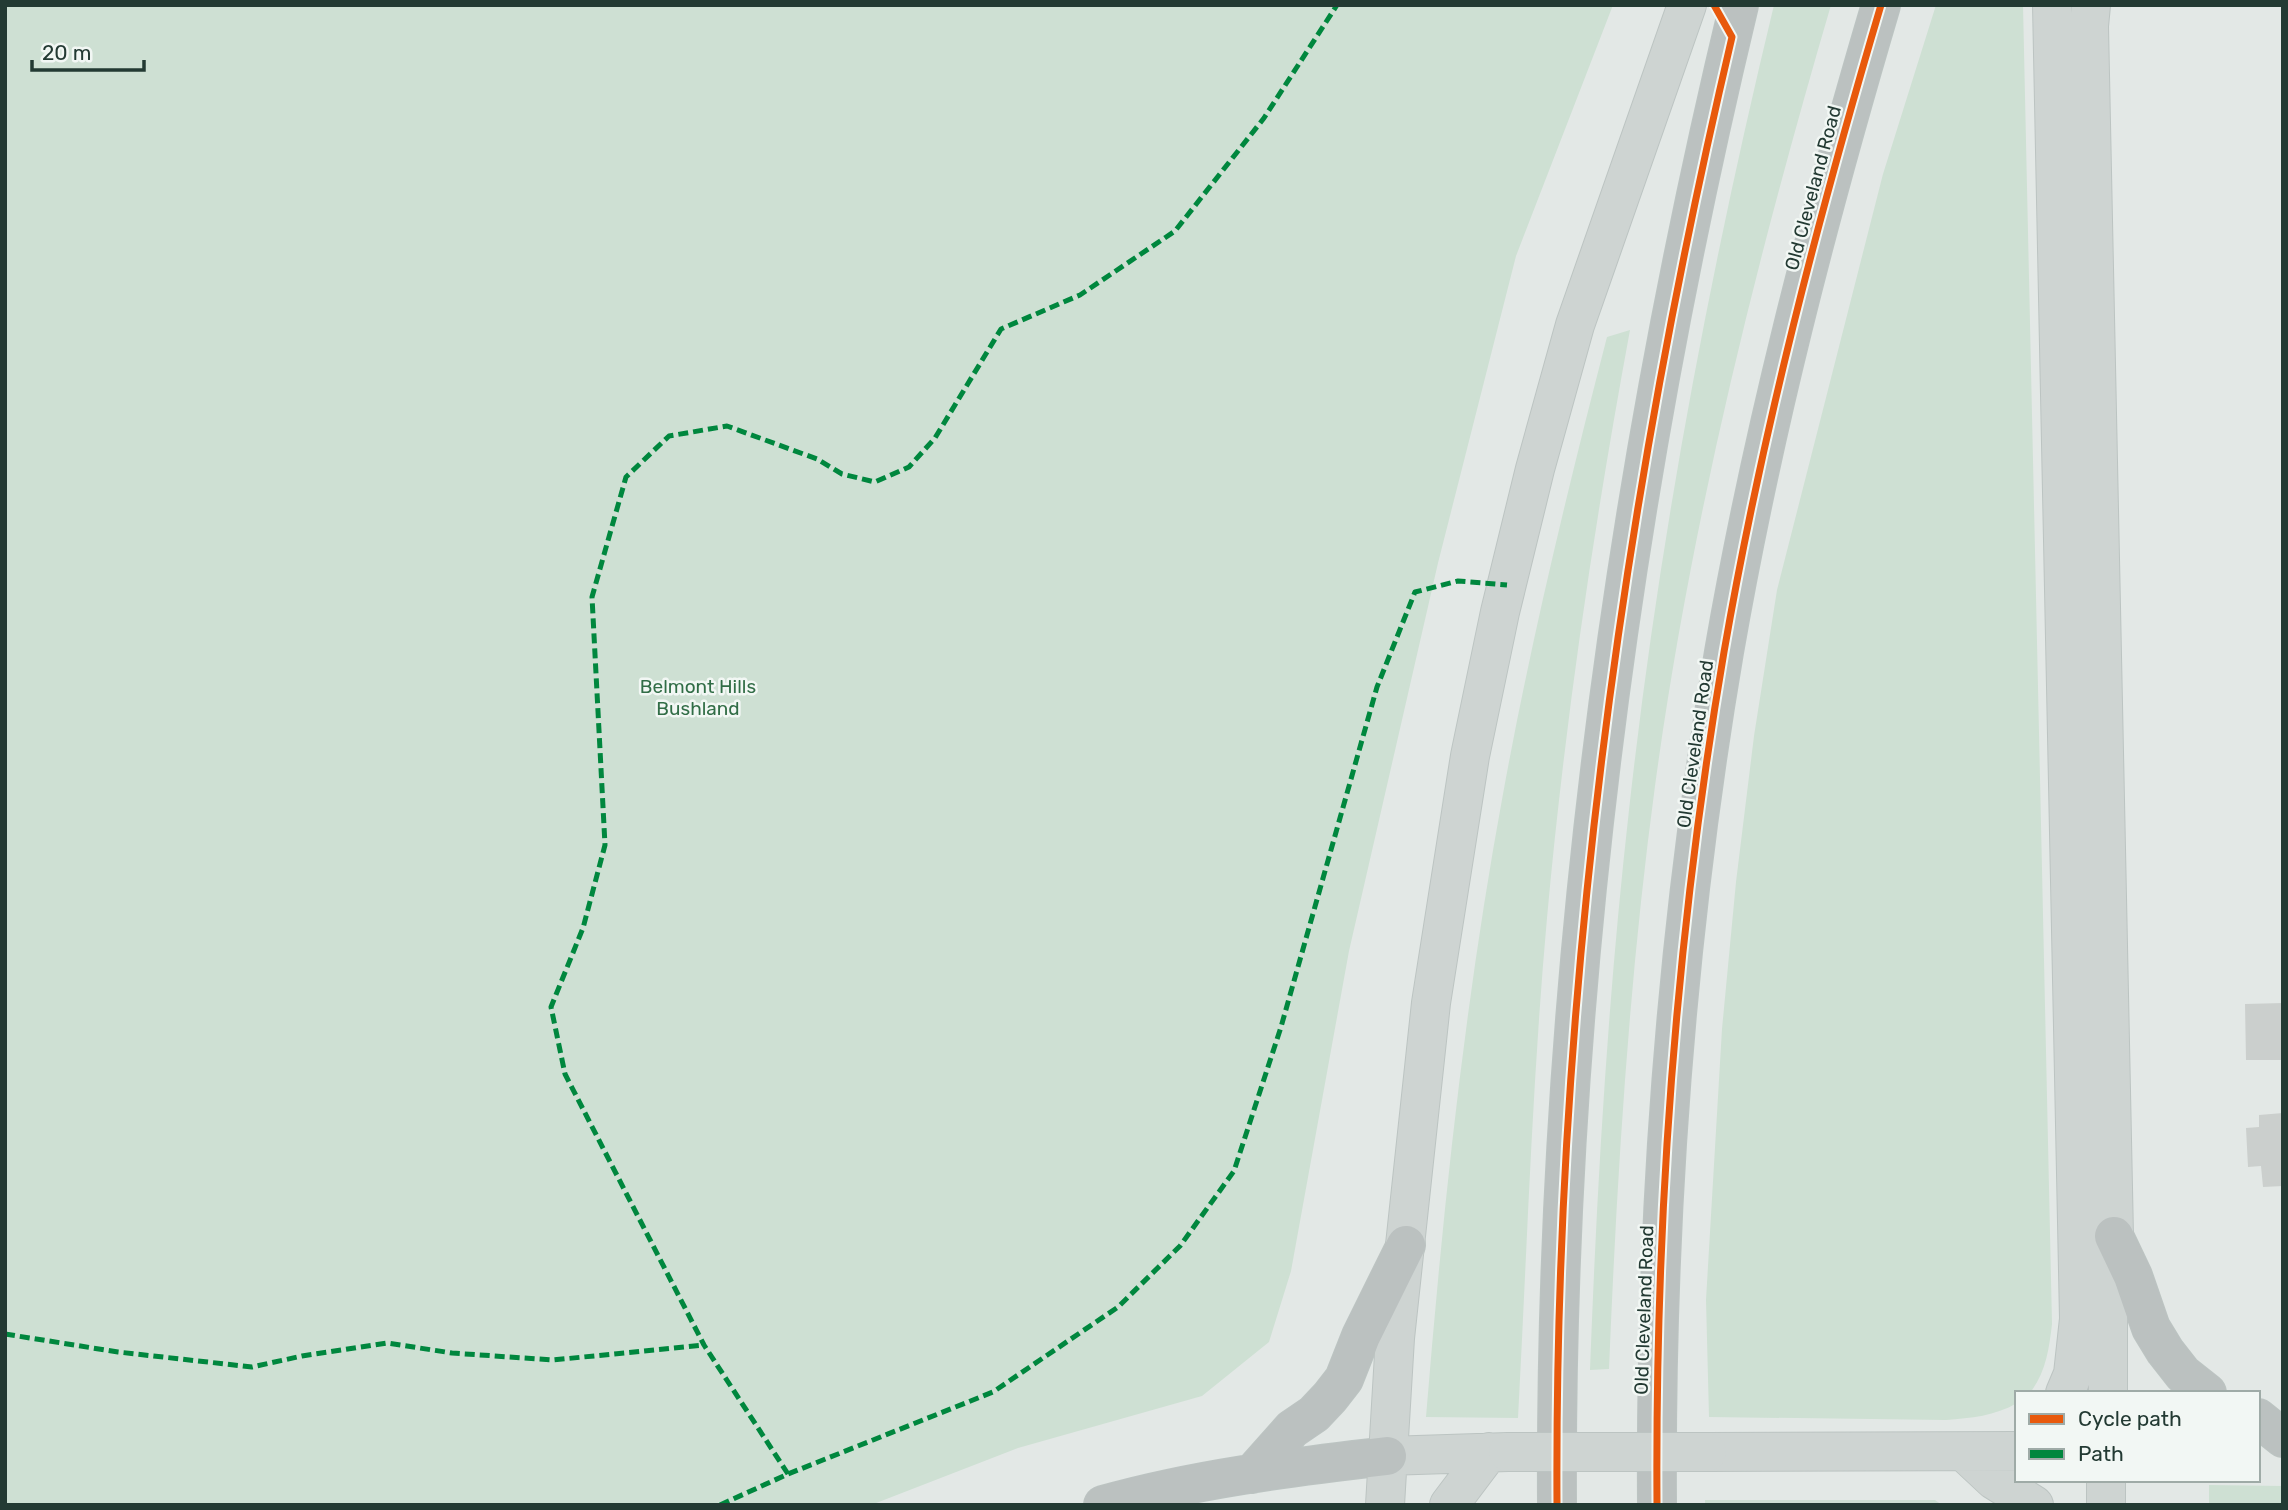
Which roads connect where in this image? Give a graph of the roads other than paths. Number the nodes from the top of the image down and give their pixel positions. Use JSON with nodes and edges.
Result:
{"nodes":[{"id":1,"x":1687,"y":5,"type":"edge"},
{"id":2,"x":1739,"y":5,"type":"edge"},
{"id":3,"x":1881,"y":5,"type":"edge"},
{"id":4,"x":2052,"y":5,"type":"edge"},
{"id":5,"x":2091,"y":5,"type":"edge"},
{"id":6,"x":2114,"y":1236,"type":"junction"},
{"id":7,"x":1406,"y":1245,"type":"junction"},
{"id":8,"x":2066,"y":1391,"type":"edge"},
{"id":9,"x":2108,"y":1391,"type":"edge"},
{"id":10,"x":2204,"y":1391,"type":"edge"},
{"id":11,"x":2260,"y":1420,"type":"edge"},
{"id":12,"x":2283,"y":1438,"type":"edge"},
{"id":13,"x":2015,"y":1450,"type":"edge"},
{"id":14,"x":2260,"y":1450,"type":"edge"},
{"id":15,"x":2283,"y":1450,"type":"edge"},
{"id":16,"x":1498,"y":1452,"type":"junction"},
{"id":17,"x":1964,"y":1452,"type":"junction"},
{"id":18,"x":1387,"y":1456,"type":"junction"},
{"id":19,"x":1252,"y":1474,"type":"junction"},
{"id":20,"x":2106,"y":1482,"type":"edge"},
{"id":21,"x":1103,"y":1505,"type":"edge"},
{"id":22,"x":1385,"y":1505,"type":"edge"},
{"id":23,"x":1449,"y":1505,"type":"edge"},
{"id":24,"x":1557,"y":1505,"type":"edge"},
{"id":25,"x":1657,"y":1505,"type":"edge"},
{"id":26,"x":2034,"y":1505,"type":"edge"},
{"id":27,"x":2106,"y":1505,"type":"edge"}],
"edges":[{"from":1,"to":7,"type":"main road"},
{"from":2,"to":24,"type":"highway"},
{"from":3,"to":25,"type":"highway","name":"Old Cleveland Road"},
{"from":4,"to":8,"type":"main road"},
{"from":5,"to":6,"type":"main road"},
{"from":6,"to":9,"type":"main road"},
{"from":6,"to":10,"type":"highway"},
{"from":7,"to":18,"type":"main road"},
{"from":7,"to":19,"type":"highway"},
{"from":11,"to":12,"type":"highway"},
{"from":13,"to":17,"type":"main road"},
{"from":14,"to":15,"type":"highway"},
{"from":16,"to":17,"type":"main road","bridge":true},
{"from":16,"to":18,"type":"main road"},
{"from":16,"to":23,"type":"main road"},
{"from":17,"to":26,"type":"main road"},
{"from":18,"to":19,"type":"highway"},
{"from":18,"to":22,"type":"main road"},
{"from":19,"to":21,"type":"highway"},
{"from":20,"to":27,"type":"main road"}]}
